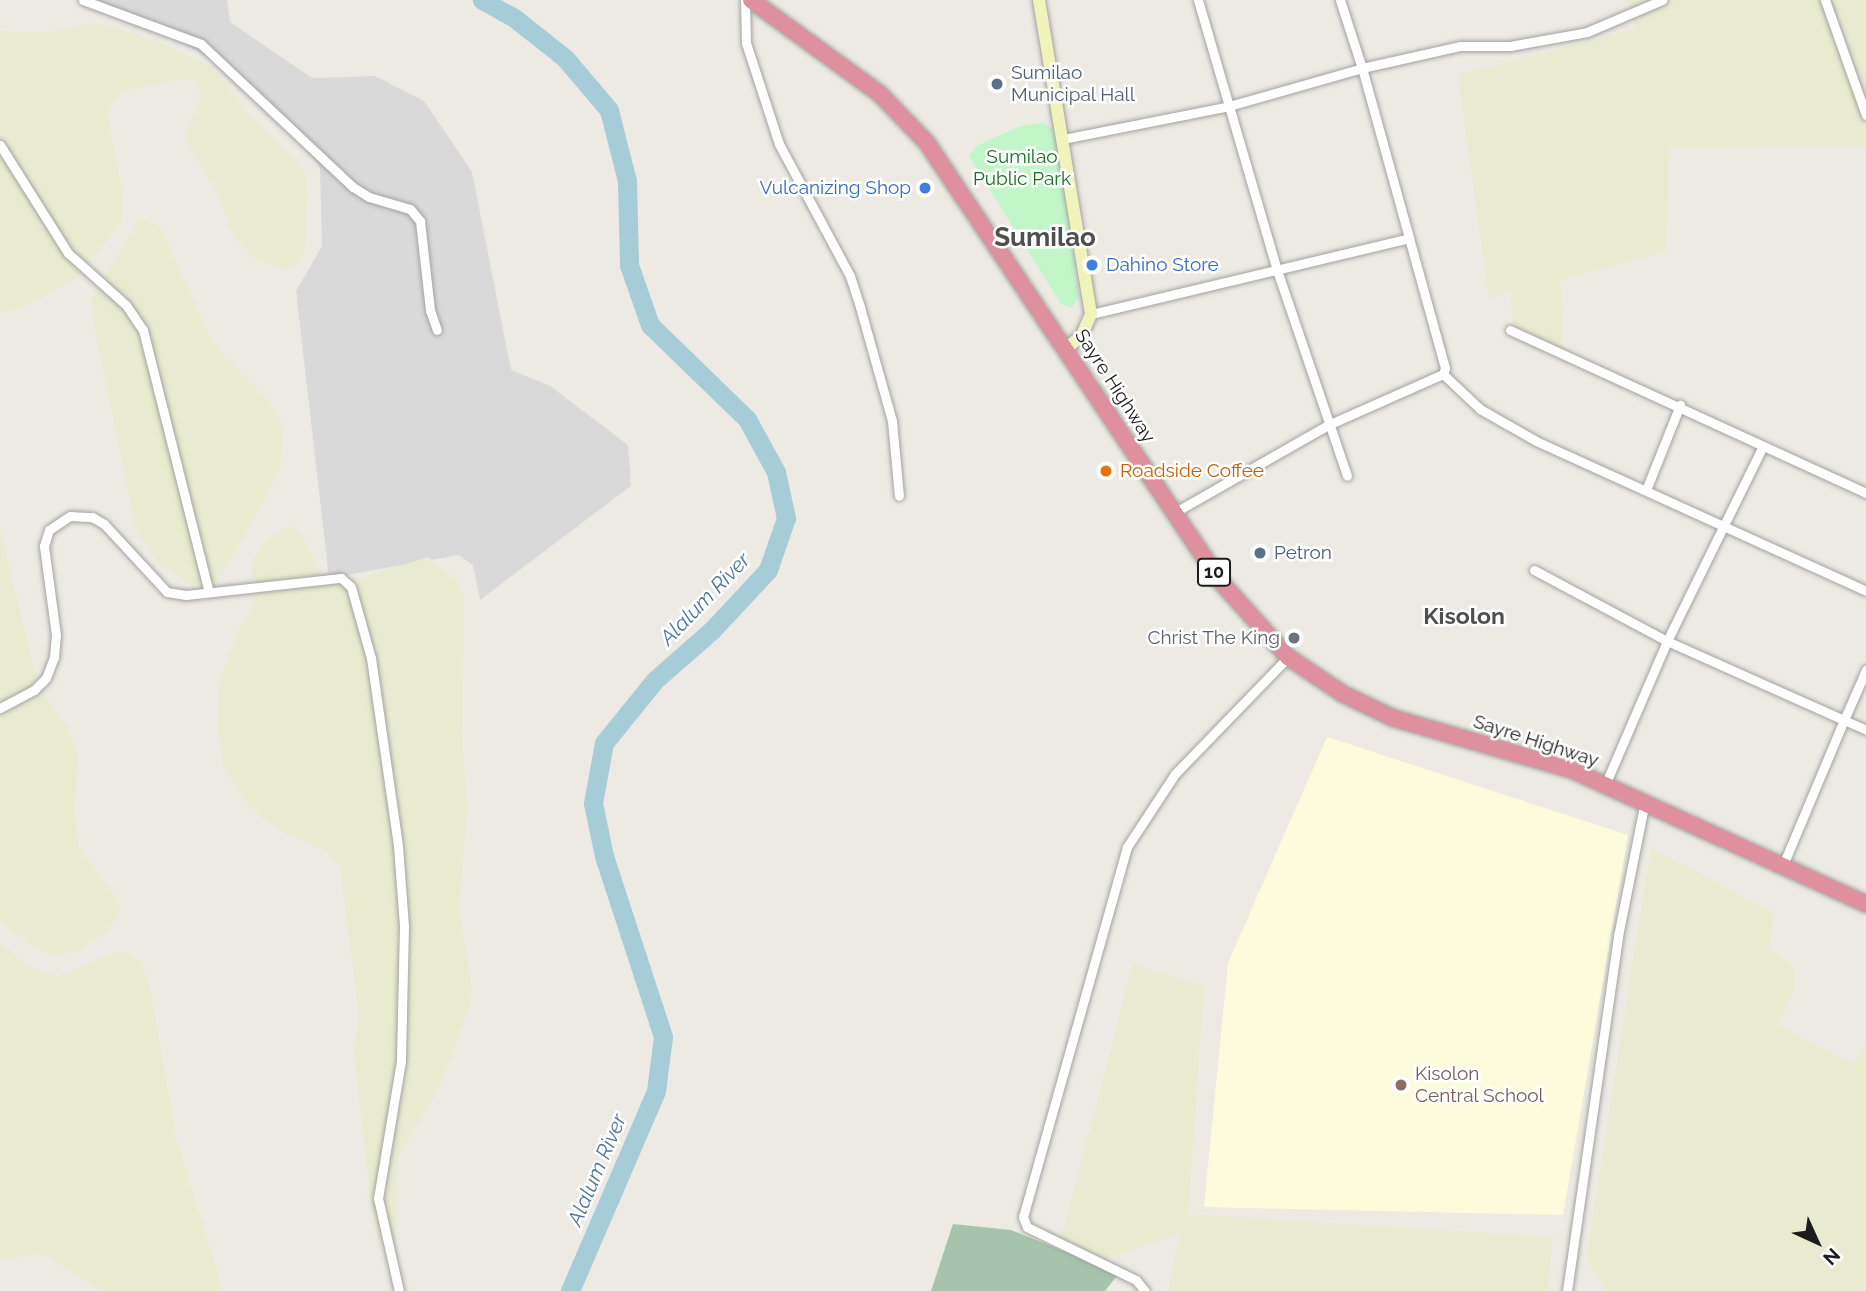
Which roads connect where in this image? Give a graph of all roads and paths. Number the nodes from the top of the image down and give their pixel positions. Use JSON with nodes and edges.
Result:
{"nodes":[{"id":1,"x":83,"y":0,"type":"edge"},
{"id":2,"x":746,"y":0,"type":"edge"},
{"id":3,"x":751,"y":0,"type":"edge"},
{"id":4,"x":1040,"y":0,"type":"edge"},
{"id":5,"x":1198,"y":0,"type":"edge"},
{"id":6,"x":1340,"y":0,"type":"edge"},
{"id":7,"x":1662,"y":0,"type":"edge"},
{"id":8,"x":1825,"y":0,"type":"edge"},
{"id":9,"x":1362,"y":68,"type":"junction"},
{"id":10,"x":1229,"y":106,"type":"junction"},
{"id":11,"x":1866,"y":115,"type":"edge"},
{"id":12,"x":1063,"y":139,"type":"junction"},
{"id":13,"x":0,"y":145,"type":"edge"},
{"id":14,"x":1409,"y":239,"type":"junction"},
{"id":15,"x":1278,"y":273,"type":"junction"},
{"id":16,"x":1091,"y":314,"type":"junction"},
{"id":17,"x":437,"y":330,"type":"dead end"},
{"id":18,"x":1510,"y":330,"type":"dead end"},
{"id":19,"x":1066,"y":349,"type":"junction"},
{"id":20,"x":1443,"y":374,"type":"junction"},
{"id":21,"x":1679,"y":405,"type":"junction"},
{"id":22,"x":1328,"y":425,"type":"junction"},
{"id":23,"x":1763,"y":446,"type":"junction"},
{"id":24,"x":1347,"y":476,"type":"dead end"},
{"id":25,"x":1646,"y":490,"type":"junction"},
{"id":26,"x":1866,"y":493,"type":"edge"},
{"id":27,"x":899,"y":496,"type":"dead end"},
{"id":28,"x":1174,"y":513,"type":"junction"},
{"id":29,"x":1721,"y":527,"type":"junction"},
{"id":30,"x":1534,"y":570,"type":"dead end"},
{"id":31,"x":1866,"y":591,"type":"edge"},
{"id":32,"x":209,"y":592,"type":"junction"},
{"id":33,"x":1667,"y":641,"type":"junction"},
{"id":34,"x":1289,"y":657,"type":"junction"},
{"id":35,"x":1866,"y":670,"type":"edge"},
{"id":36,"x":0,"y":708,"type":"edge"},
{"id":37,"x":1844,"y":720,"type":"junction"},
{"id":38,"x":1866,"y":730,"type":"edge"},
{"id":39,"x":1605,"y":785,"type":"junction"},
{"id":40,"x":1645,"y":801,"type":"junction"},
{"id":41,"x":1783,"y":865,"type":"junction"},
{"id":42,"x":1866,"y":904,"type":"edge"},
{"id":43,"x":399,"y":1291,"type":"edge"},
{"id":44,"x":1145,"y":1291,"type":"edge"},
{"id":45,"x":1567,"y":1291,"type":"edge"}],
"edges":[{"from":1,"to":17,"type":"street"},
{"from":2,"to":27,"type":"street"},
{"from":3,"to":19,"type":"highway","name":"Sayre Highway","number":"10"},
{"from":4,"to":12,"type":"street"},
{"from":5,"to":10,"type":"street"},
{"from":6,"to":9,"type":"street"},
{"from":7,"to":9,"type":"street"},
{"from":8,"to":11,"type":"street"},
{"from":9,"to":10,"type":"street"},
{"from":9,"to":14,"type":"street"},
{"from":10,"to":12,"type":"street"},
{"from":10,"to":15,"type":"street"},
{"from":12,"to":16,"type":"street"},
{"from":13,"to":32,"type":"street"},
{"from":14,"to":15,"type":"street"},
{"from":14,"to":20,"type":"street"},
{"from":15,"to":16,"type":"street"},
{"from":15,"to":22,"type":"street"},
{"from":16,"to":19,"type":"street"},
{"from":18,"to":21,"type":"street"},
{"from":19,"to":28,"type":"highway","name":"Sayre Highway","number":"10"},
{"from":20,"to":22,"type":"street"},
{"from":20,"to":25,"type":"street"},
{"from":21,"to":23,"type":"street"},
{"from":21,"to":25,"type":"street"},
{"from":22,"to":24,"type":"street"},
{"from":22,"to":28,"type":"street"},
{"from":23,"to":26,"type":"street"},
{"from":23,"to":29,"type":"street"},
{"from":25,"to":29,"type":"street"},
{"from":28,"to":34,"type":"highway","name":"Sayre Highway","number":"10"},
{"from":29,"to":31,"type":"street"},
{"from":29,"to":33,"type":"street"},
{"from":30,"to":33,"type":"street"},
{"from":32,"to":36,"type":"street"},
{"from":32,"to":43,"type":"street"},
{"from":33,"to":37,"type":"street"},
{"from":33,"to":39,"type":"street"},
{"from":34,"to":39,"type":"highway","name":"Sayre Highway","number":"10"},
{"from":34,"to":44,"type":"street"},
{"from":35,"to":37,"type":"street"},
{"from":37,"to":38,"type":"street"},
{"from":37,"to":41,"type":"street"},
{"from":39,"to":40,"type":"highway","name":"Sayre Highway","number":"10"},
{"from":40,"to":41,"type":"highway","name":"Sayre Highway","number":"10"},
{"from":40,"to":45,"type":"street"},
{"from":41,"to":42,"type":"highway","name":"Sayre Highway","number":"10"}]}
